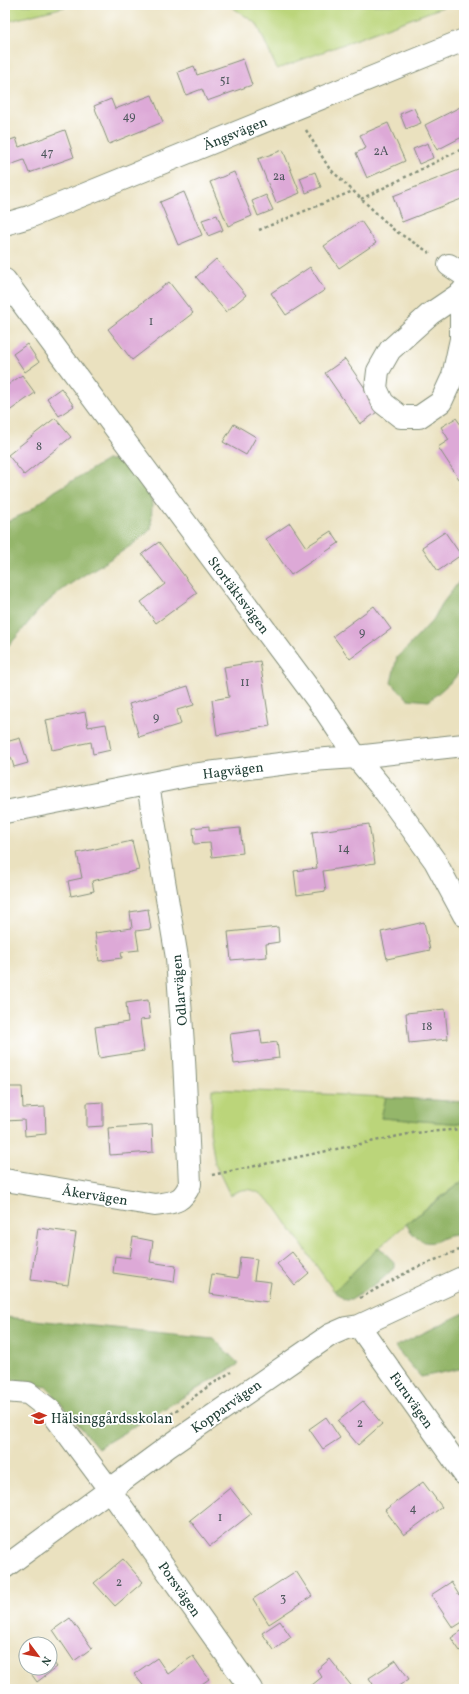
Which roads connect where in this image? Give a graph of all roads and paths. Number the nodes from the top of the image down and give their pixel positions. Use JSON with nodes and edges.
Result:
{"nodes":[{"id":1,"x":464,"y":40,"type":"edge"},
{"id":2,"x":292,"y":110,"type":"junction"},
{"id":3,"x":464,"y":148,"type":"edge"},
{"id":4,"x":353,"y":191,"type":"junction"},
{"id":5,"x":361,"y":199,"type":"junction"},
{"id":6,"x":5,"y":224,"type":"edge"},
{"id":7,"x":258,"y":230,"type":"dead end"},
{"id":8,"x":5,"y":280,"type":"edge"},
{"id":9,"x":459,"y":281,"type":"edge"},
{"id":10,"x":464,"y":745,"type":"edge"},
{"id":11,"x":356,"y":757,"type":"junction"},
{"id":12,"x":148,"y":785,"type":"junction"},
{"id":13,"x":5,"y":812,"type":"edge"},
{"id":14,"x":464,"y":916,"type":"edge"},
{"id":15,"x":464,"y":1129,"type":"edge"},
{"id":16,"x":5,"y":1180,"type":"edge"},
{"id":17,"x":187,"y":1188,"type":"junction"},
{"id":18,"x":464,"y":1248,"type":"edge"},
{"id":19,"x":464,"y":1276,"type":"edge"},
{"id":20,"x":366,"y":1295,"type":"dead end"},
{"id":21,"x":359,"y":1326,"type":"junction"},
{"id":22,"x":5,"y":1391,"type":"edge"},
{"id":23,"x":464,"y":1474,"type":"edge"},
{"id":24,"x":109,"y":1489,"type":"junction"},
{"id":25,"x":5,"y":1567,"type":"edge"},
{"id":26,"x":251,"y":1689,"type":"edge"}],
"edges":[{"from":1,"to":2,"type":"street","name":"Ängsvägen"},
{"from":2,"to":4,"type":"path"},
{"from":2,"to":6,"type":"street","name":"Ängsvägen"},
{"from":3,"to":5,"type":"path"},
{"from":4,"to":5,"type":"path"},
{"from":4,"to":7,"type":"path"},
{"from":5,"to":9,"type":"path"},
{"from":8,"to":11,"type":"street","name":"Stortäktsvägen"},
{"from":9,"to":9,"type":"street"},
{"from":10,"to":11,"type":"street","name":"Hagvägen"},
{"from":11,"to":12,"type":"street","name":"Hagvägen"},
{"from":11,"to":14,"type":"street","name":"Stortäktsvägen"},
{"from":12,"to":13,"type":"street","name":"Hagvägen"},
{"from":12,"to":17,"type":"street","name":"Odlarvägen"},
{"from":15,"to":17,"type":"path"},
{"from":16,"to":17,"type":"street","name":"Åkervägen"},
{"from":18,"to":20,"type":"path"},
{"from":19,"to":21,"type":"street","name":"Kopparvägen"},
{"from":21,"to":23,"type":"street","name":"Furuvägen"},
{"from":21,"to":24,"type":"street","name":"Kopparvägen"},
{"from":22,"to":24,"type":"street","name":"Porsvägen"},
{"from":24,"to":25,"type":"street","name":"Kopparvägen"},
{"from":24,"to":26,"type":"street","name":"Porsvägen"}]}
